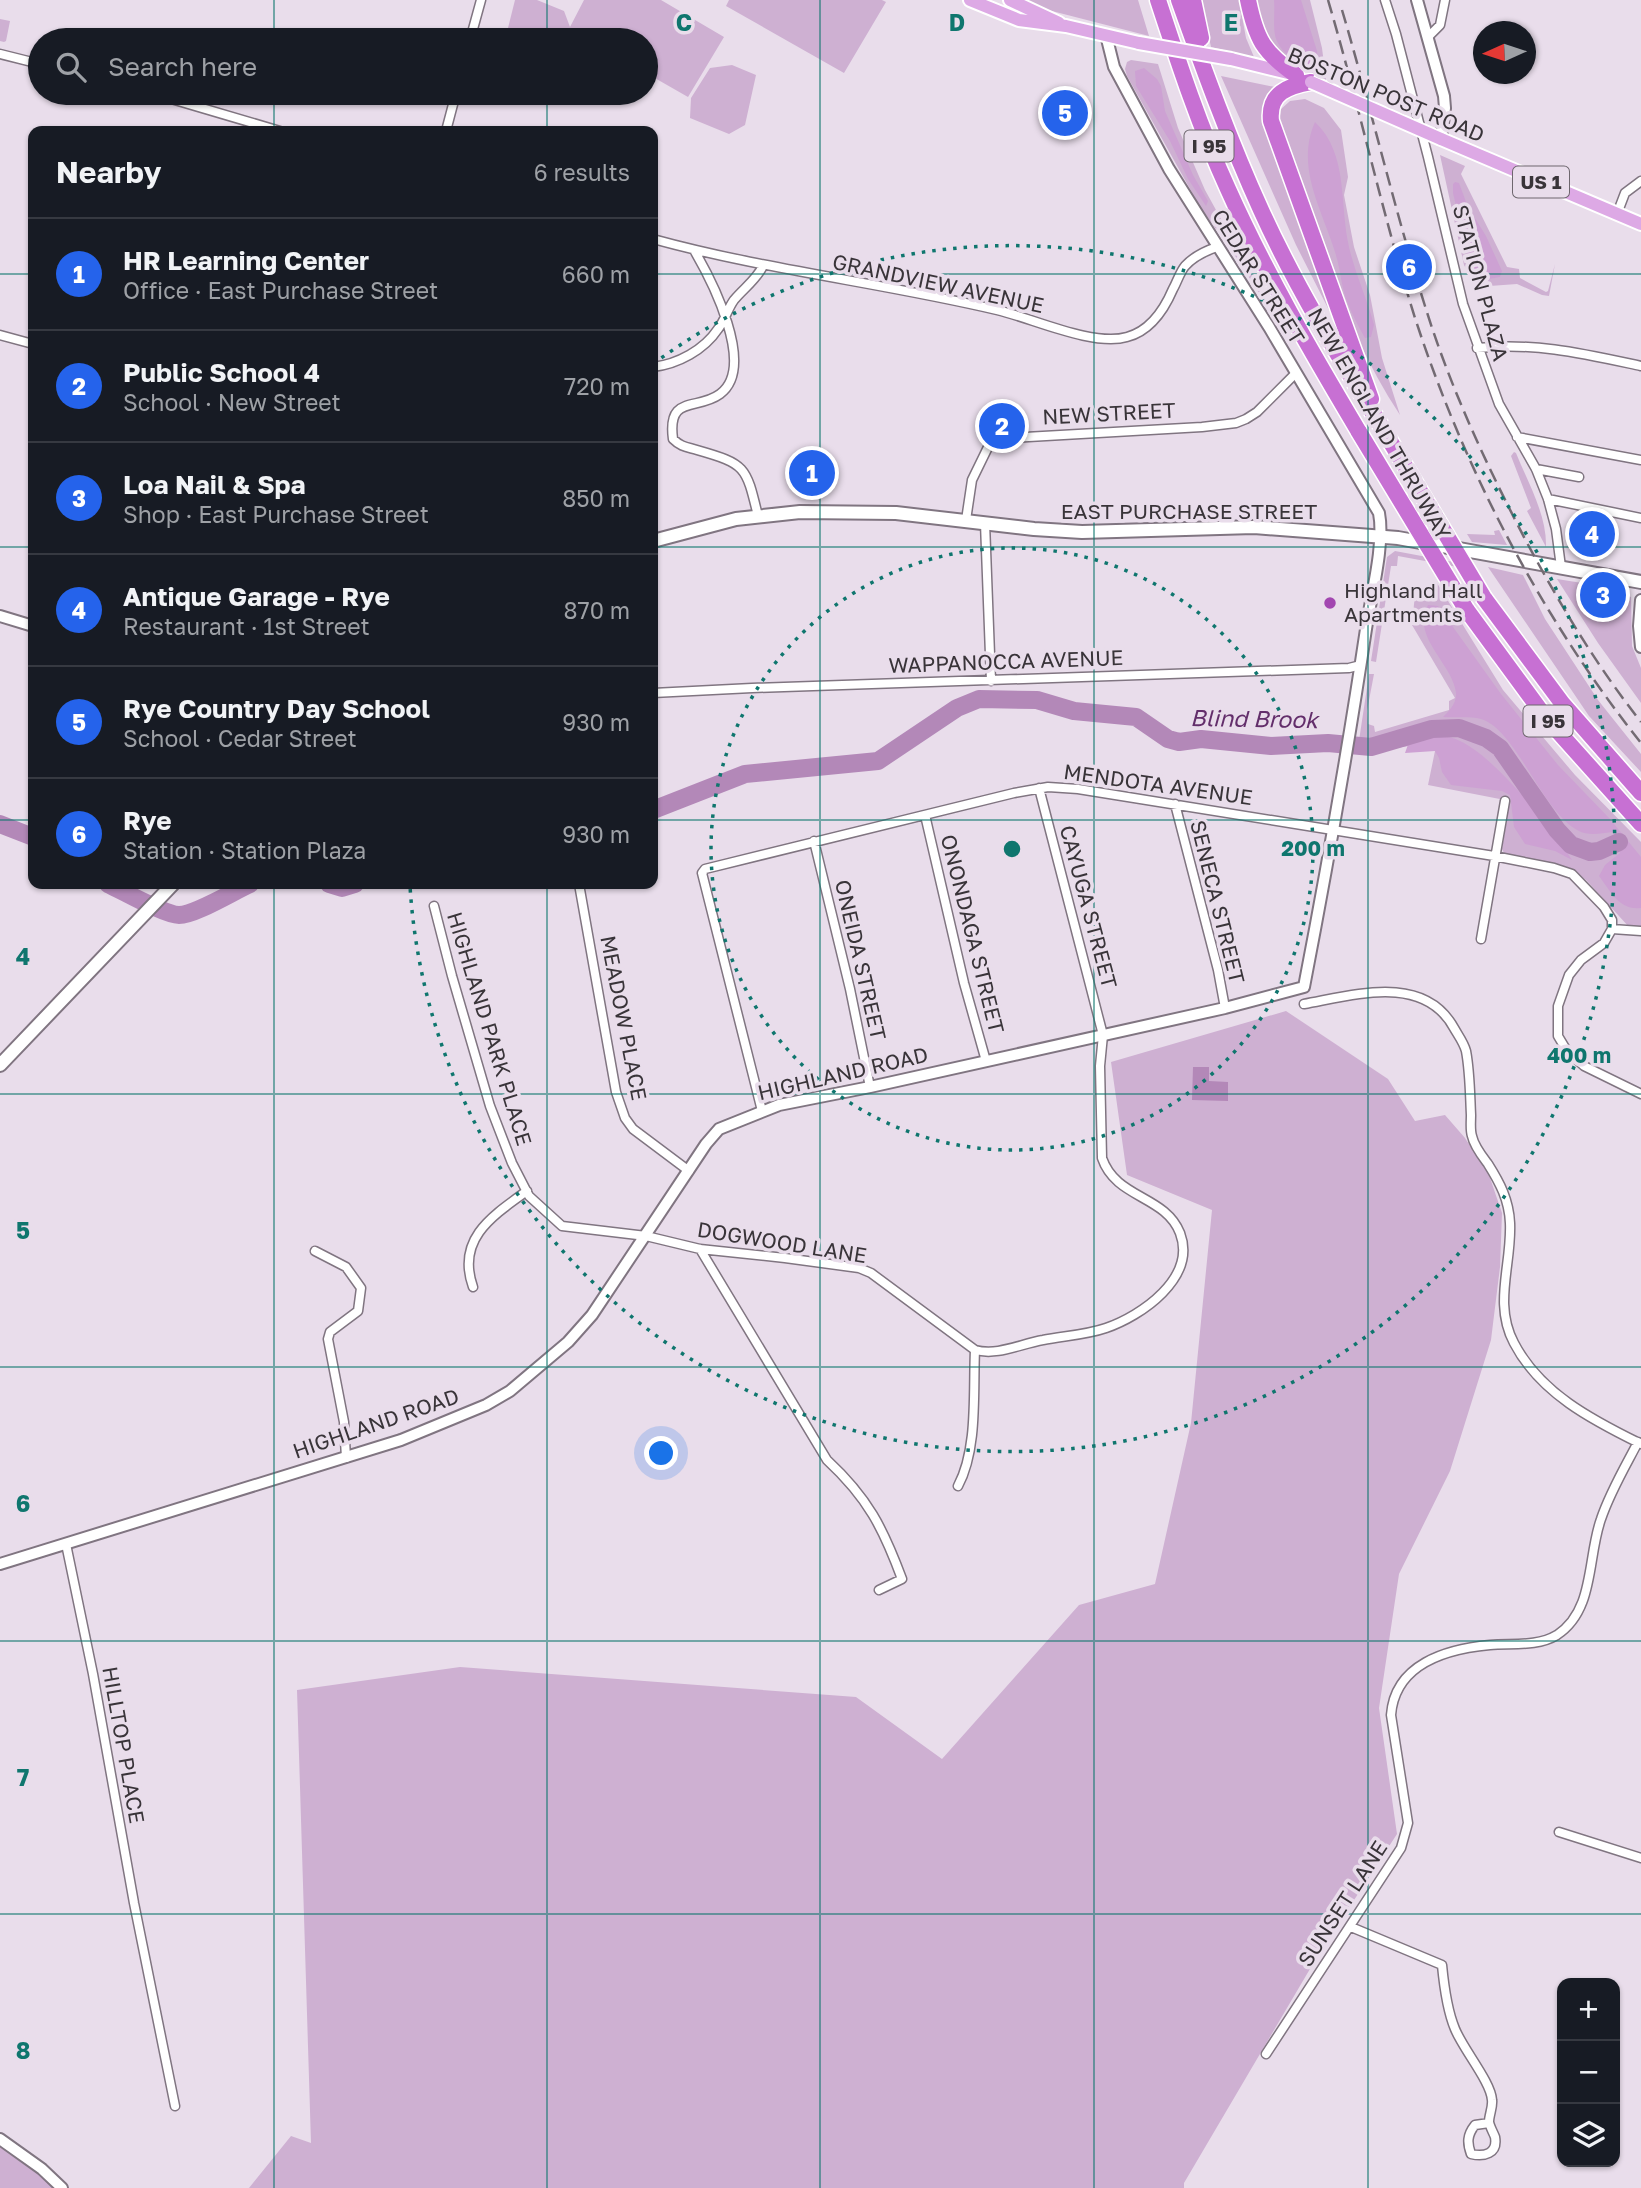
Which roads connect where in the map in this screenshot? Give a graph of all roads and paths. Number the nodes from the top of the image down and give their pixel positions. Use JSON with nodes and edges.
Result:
{"nodes":[{"id":1,"x":481,"y":0,"type":"edge"},
{"id":2,"x":971,"y":0,"type":"edge"},
{"id":3,"x":1010,"y":0,"type":"edge"},
{"id":4,"x":1158,"y":0,"type":"edge"},
{"id":5,"x":1179,"y":0,"type":"edge"},
{"id":6,"x":1193,"y":0,"type":"edge"},
{"id":7,"x":1248,"y":0,"type":"edge"},
{"id":8,"x":1385,"y":0,"type":"edge"},
{"id":9,"x":1417,"y":0,"type":"edge"},
{"id":10,"x":1446,"y":0,"type":"edge"},
{"id":11,"x":1066,"y":26,"type":"junction"},
{"id":12,"x":473,"y":28,"type":"edge"},
{"id":13,"x":1106,"y":36,"type":"junction"},
{"id":14,"x":1428,"y":37,"type":"junction"},
{"id":15,"x":0,"y":54,"type":"edge"},
{"id":16,"x":28,"y":61,"type":"edge"},
{"id":17,"x":1296,"y":75,"type":"junction"},
{"id":18,"x":1208,"y":82,"type":"junction"},
{"id":19,"x":1311,"y":82,"type":"junction"},
{"id":20,"x":192,"y":105,"type":"edge"},
{"id":21,"x":453,"y":105,"type":"edge"},
{"id":22,"x":263,"y":126,"type":"edge"},
{"id":23,"x":447,"y":126,"type":"edge"},
{"id":24,"x":1441,"y":139,"type":"junction"},
{"id":25,"x":1641,"y":181,"type":"edge"},
{"id":26,"x":1617,"y":214,"type":"junction"},
{"id":27,"x":1641,"y":224,"type":"edge"},
{"id":28,"x":658,"y":240,"type":"edge"},
{"id":29,"x":1217,"y":247,"type":"junction"},
{"id":30,"x":694,"y":250,"type":"junction"},
{"id":31,"x":764,"y":266,"type":"junction"},
{"id":32,"x":725,"y":318,"type":"junction"},
{"id":33,"x":0,"y":335,"type":"edge"},
{"id":34,"x":28,"y":343,"type":"edge"},
{"id":35,"x":1477,"y":348,"type":"junction"},
{"id":36,"x":658,"y":366,"type":"edge"},
{"id":37,"x":1641,"y":366,"type":"edge"},
{"id":38,"x":1296,"y":373,"type":"junction"},
{"id":39,"x":1378,"y":421,"type":"junction"},
{"id":40,"x":1517,"y":436,"type":"junction"},
{"id":41,"x":1641,"y":460,"type":"edge"},
{"id":42,"x":1536,"y":469,"type":"junction"},
{"id":43,"x":1579,"y":477,"type":"dead end"},
{"id":44,"x":1548,"y":499,"type":"junction"},
{"id":45,"x":758,"y":516,"type":"junction"},
{"id":46,"x":1641,"y":518,"type":"edge"},
{"id":47,"x":966,"y":520,"type":"junction"},
{"id":48,"x":985,"y":523,"type":"junction"},
{"id":49,"x":1380,"y":536,"type":"junction"},
{"id":50,"x":658,"y":540,"type":"edge"},
{"id":51,"x":1561,"y":567,"type":"junction"},
{"id":52,"x":1641,"y":582,"type":"edge"},
{"id":53,"x":1641,"y":600,"type":"edge"},
{"id":54,"x":0,"y":616,"type":"edge"},
{"id":55,"x":28,"y":624,"type":"edge"},
{"id":56,"x":1641,"y":647,"type":"edge"},
{"id":57,"x":1361,"y":665,"type":"junction"},
{"id":58,"x":991,"y":681,"type":"junction"},
{"id":59,"x":658,"y":693,"type":"edge"},
{"id":60,"x":1039,"y":788,"type":"junction"},
{"id":61,"x":1641,"y":793,"type":"edge"},
{"id":62,"x":1505,"y":801,"type":"dead end"},
{"id":63,"x":1175,"y":804,"type":"junction"},
{"id":64,"x":925,"y":815,"type":"junction"},
{"id":65,"x":1641,"y":824,"type":"edge"},
{"id":66,"x":1334,"y":830,"type":"junction"},
{"id":67,"x":814,"y":841,"type":"junction"},
{"id":68,"x":1494,"y":856,"type":"junction"},
{"id":69,"x":168,"y":889,"type":"edge"},
{"id":70,"x":580,"y":889,"type":"edge"},
{"id":71,"x":435,"y":906,"type":"dead end"},
{"id":72,"x":1612,"y":929,"type":"junction"},
{"id":73,"x":1641,"y":931,"type":"edge"},
{"id":74,"x":1481,"y":939,"type":"dead end"},
{"id":75,"x":1304,"y":1004,"type":"dead end"},
{"id":76,"x":1225,"y":1008,"type":"junction"},
{"id":77,"x":1103,"y":1035,"type":"junction"},
{"id":78,"x":986,"y":1061,"type":"junction"},
{"id":79,"x":0,"y":1065,"type":"edge"},
{"id":80,"x":870,"y":1087,"type":"junction"},
{"id":81,"x":1641,"y":1094,"type":"edge"},
{"id":82,"x":762,"y":1111,"type":"junction"},
{"id":83,"x":689,"y":1171,"type":"junction"},
{"id":84,"x":527,"y":1191,"type":"junction"},
{"id":85,"x":646,"y":1236,"type":"junction"},
{"id":86,"x":700,"y":1249,"type":"junction"},
{"id":87,"x":315,"y":1251,"type":"dead end"},
{"id":88,"x":474,"y":1287,"type":"dead end"},
{"id":89,"x":975,"y":1350,"type":"junction"},
{"id":90,"x":1640,"y":1443,"type":"edge"},
{"id":91,"x":346,"y":1458,"type":"junction"},
{"id":92,"x":958,"y":1486,"type":"dead end"},
{"id":93,"x":66,"y":1544,"type":"junction"},
{"id":94,"x":0,"y":1564,"type":"edge"},
{"id":95,"x":879,"y":1590,"type":"dead end"},
{"id":96,"x":1559,"y":1832,"type":"dead end"},
{"id":97,"x":1641,"y":1858,"type":"edge"},
{"id":98,"x":1351,"y":1927,"type":"junction"},
{"id":99,"x":1266,"y":2054,"type":"dead end"},
{"id":100,"x":175,"y":2106,"type":"dead end"},
{"id":101,"x":1489,"y":2123,"type":"junction"},
{"id":102,"x":0,"y":2139,"type":"edge"},
{"id":103,"x":62,"y":2188,"type":"edge"}],
"edges":[{"from":1,"to":12,"type":"street"},
{"from":2,"to":11,"type":"main road","name":"BOSTON POST ROAD","number":"US 1"},
{"from":3,"to":11,"type":"main road","name":"BOSTON POST ROAD","number":"US 1"},
{"from":4,"to":65,"type":"highway","name":"NEW ENGLAND THRUWAY","number":"I 95","bridge":true},
{"from":5,"to":18,"type":"highway","name":"NEW ENGLAND THRUWAY","number":"I 95"},
{"from":6,"to":18,"type":"highway"},
{"from":7,"to":17,"type":"highway"},
{"from":8,"to":35,"type":"street","name":"STATION PLAZA"},
{"from":9,"to":14,"type":"street"},
{"from":10,"to":14,"type":"street"},
{"from":11,"to":13,"type":"main road","name":"BOSTON POST ROAD","number":"US 1"},
{"from":13,"to":17,"type":"main road","name":"BOSTON POST ROAD","number":"US 1","bridge":true},
{"from":13,"to":29,"type":"street","name":"CEDAR STREET"},
{"from":14,"to":24,"type":"street"},
{"from":15,"to":16,"type":"street"},
{"from":17,"to":19,"type":"main road","name":"BOSTON POST ROAD","number":"US 1"},
{"from":18,"to":39,"type":"highway","name":"NEW ENGLAND THRUWAY","number":"I 95"},
{"from":19,"to":24,"type":"main road","name":"BOSTON POST ROAD","number":"US 1","bridge":true},
{"from":19,"to":39,"type":"highway"},
{"from":20,"to":22,"type":"street"},
{"from":21,"to":23,"type":"street"},
{"from":24,"to":26,"type":"main road","name":"BOSTON POST ROAD","number":"US 1"},
{"from":25,"to":26,"type":"street"},
{"from":26,"to":27,"type":"main road","name":"BOSTON POST ROAD","number":"US 1"},
{"from":28,"to":30,"type":"street","name":"GRANDVIEW AVENUE"},
{"from":29,"to":31,"type":"street","name":"GRANDVIEW AVENUE"},
{"from":29,"to":38,"type":"street","name":"CEDAR STREET"},
{"from":30,"to":31,"type":"street","name":"GRANDVIEW AVENUE"},
{"from":30,"to":32,"type":"street"},
{"from":31,"to":32,"type":"street"},
{"from":32,"to":36,"type":"street"},
{"from":32,"to":45,"type":"street"},
{"from":33,"to":34,"type":"street"},
{"from":35,"to":37,"type":"street"},
{"from":35,"to":40,"type":"street","name":"STATION PLAZA"},
{"from":38,"to":47,"type":"street","name":"NEW STREET"},
{"from":38,"to":49,"type":"street","name":"CEDAR STREET"},
{"from":39,"to":61,"type":"highway","name":"NEW ENGLAND THRUWAY","number":"I 95","bridge":true},
{"from":40,"to":41,"type":"street"},
{"from":40,"to":42,"type":"street","name":"STATION PLAZA"},
{"from":42,"to":43,"type":"street"},
{"from":42,"to":44,"type":"street","name":"STATION PLAZA"},
{"from":44,"to":46,"type":"street"},
{"from":44,"to":51,"type":"street","name":"STATION PLAZA"},
{"from":45,"to":47,"type":"main road"},
{"from":45,"to":50,"type":"main road"},
{"from":47,"to":48,"type":"main road","name":"EAST PURCHASE STREET"},
{"from":48,"to":49,"type":"main road","name":"EAST PURCHASE STREET"},
{"from":48,"to":58,"type":"street"},
{"from":49,"to":51,"type":"main road","name":"EAST PURCHASE STREET"},
{"from":49,"to":57,"type":"street","name":"HIGHLAND ROAD"},
{"from":51,"to":52,"type":"main road","name":"EAST PURCHASE STREET"},
{"from":53,"to":56,"type":"street"},
{"from":54,"to":55,"type":"street"},
{"from":57,"to":58,"type":"street","name":"WAPPANOCCA AVENUE"},
{"from":57,"to":66,"type":"street","name":"HIGHLAND ROAD"},
{"from":58,"to":59,"type":"street","name":"WAPPANOCCA AVENUE"},
{"from":60,"to":63,"type":"street","name":"MENDOTA AVENUE"},
{"from":60,"to":64,"type":"street","name":"MENDOTA AVENUE"},
{"from":60,"to":77,"type":"street","name":"CAYUGA STREET"},
{"from":62,"to":68,"type":"street"},
{"from":63,"to":66,"type":"street","name":"MENDOTA AVENUE"},
{"from":63,"to":76,"type":"street","name":"SENECA STREET"},
{"from":64,"to":67,"type":"street","name":"MENDOTA AVENUE"},
{"from":64,"to":78,"type":"street","name":"ONONDAGA STREET"},
{"from":66,"to":68,"type":"street","name":"MENDOTA AVENUE"},
{"from":66,"to":76,"type":"street","name":"HIGHLAND ROAD"},
{"from":67,"to":80,"type":"street","name":"ONEIDA STREET"},
{"from":67,"to":82,"type":"street","name":"MENDOTA AVENUE"},
{"from":68,"to":72,"type":"street","name":"MENDOTA AVENUE"},
{"from":68,"to":74,"type":"street"},
{"from":69,"to":79,"type":"main road"},
{"from":70,"to":83,"type":"street","name":"MEADOW PLACE"},
{"from":71,"to":84,"type":"street","name":"HIGHLAND PARK PLACE"},
{"from":72,"to":73,"type":"street"},
{"from":72,"to":81,"type":"street"},
{"from":75,"to":90,"type":"street"},
{"from":76,"to":77,"type":"street","name":"HIGHLAND ROAD"},
{"from":77,"to":78,"type":"street","name":"HIGHLAND ROAD"},
{"from":77,"to":89,"type":"street"},
{"from":78,"to":80,"type":"street","name":"HIGHLAND ROAD"},
{"from":80,"to":82,"type":"street","name":"HIGHLAND ROAD"},
{"from":82,"to":83,"type":"street","name":"HIGHLAND ROAD"},
{"from":83,"to":85,"type":"street","name":"HIGHLAND ROAD"},
{"from":84,"to":85,"type":"street","name":"HIGHLAND PARK PLACE"},
{"from":84,"to":88,"type":"street"},
{"from":85,"to":86,"type":"street","name":"DOGWOOD LANE"},
{"from":85,"to":91,"type":"street","name":"HIGHLAND ROAD"},
{"from":86,"to":89,"type":"street","name":"DOGWOOD LANE"},
{"from":86,"to":95,"type":"street"},
{"from":87,"to":91,"type":"street"},
{"from":89,"to":92,"type":"street"},
{"from":90,"to":98,"type":"street","name":"SUNSET LANE"},
{"from":91,"to":93,"type":"street","name":"HIGHLAND ROAD"},
{"from":93,"to":94,"type":"street","name":"HIGHLAND ROAD"},
{"from":93,"to":100,"type":"street","name":"HILLTOP PLACE"},
{"from":96,"to":97,"type":"street"},
{"from":98,"to":99,"type":"street","name":"SUNSET LANE"},
{"from":98,"to":101,"type":"street"},
{"from":101,"to":101,"type":"street"},
{"from":102,"to":103,"type":"street"}]}
